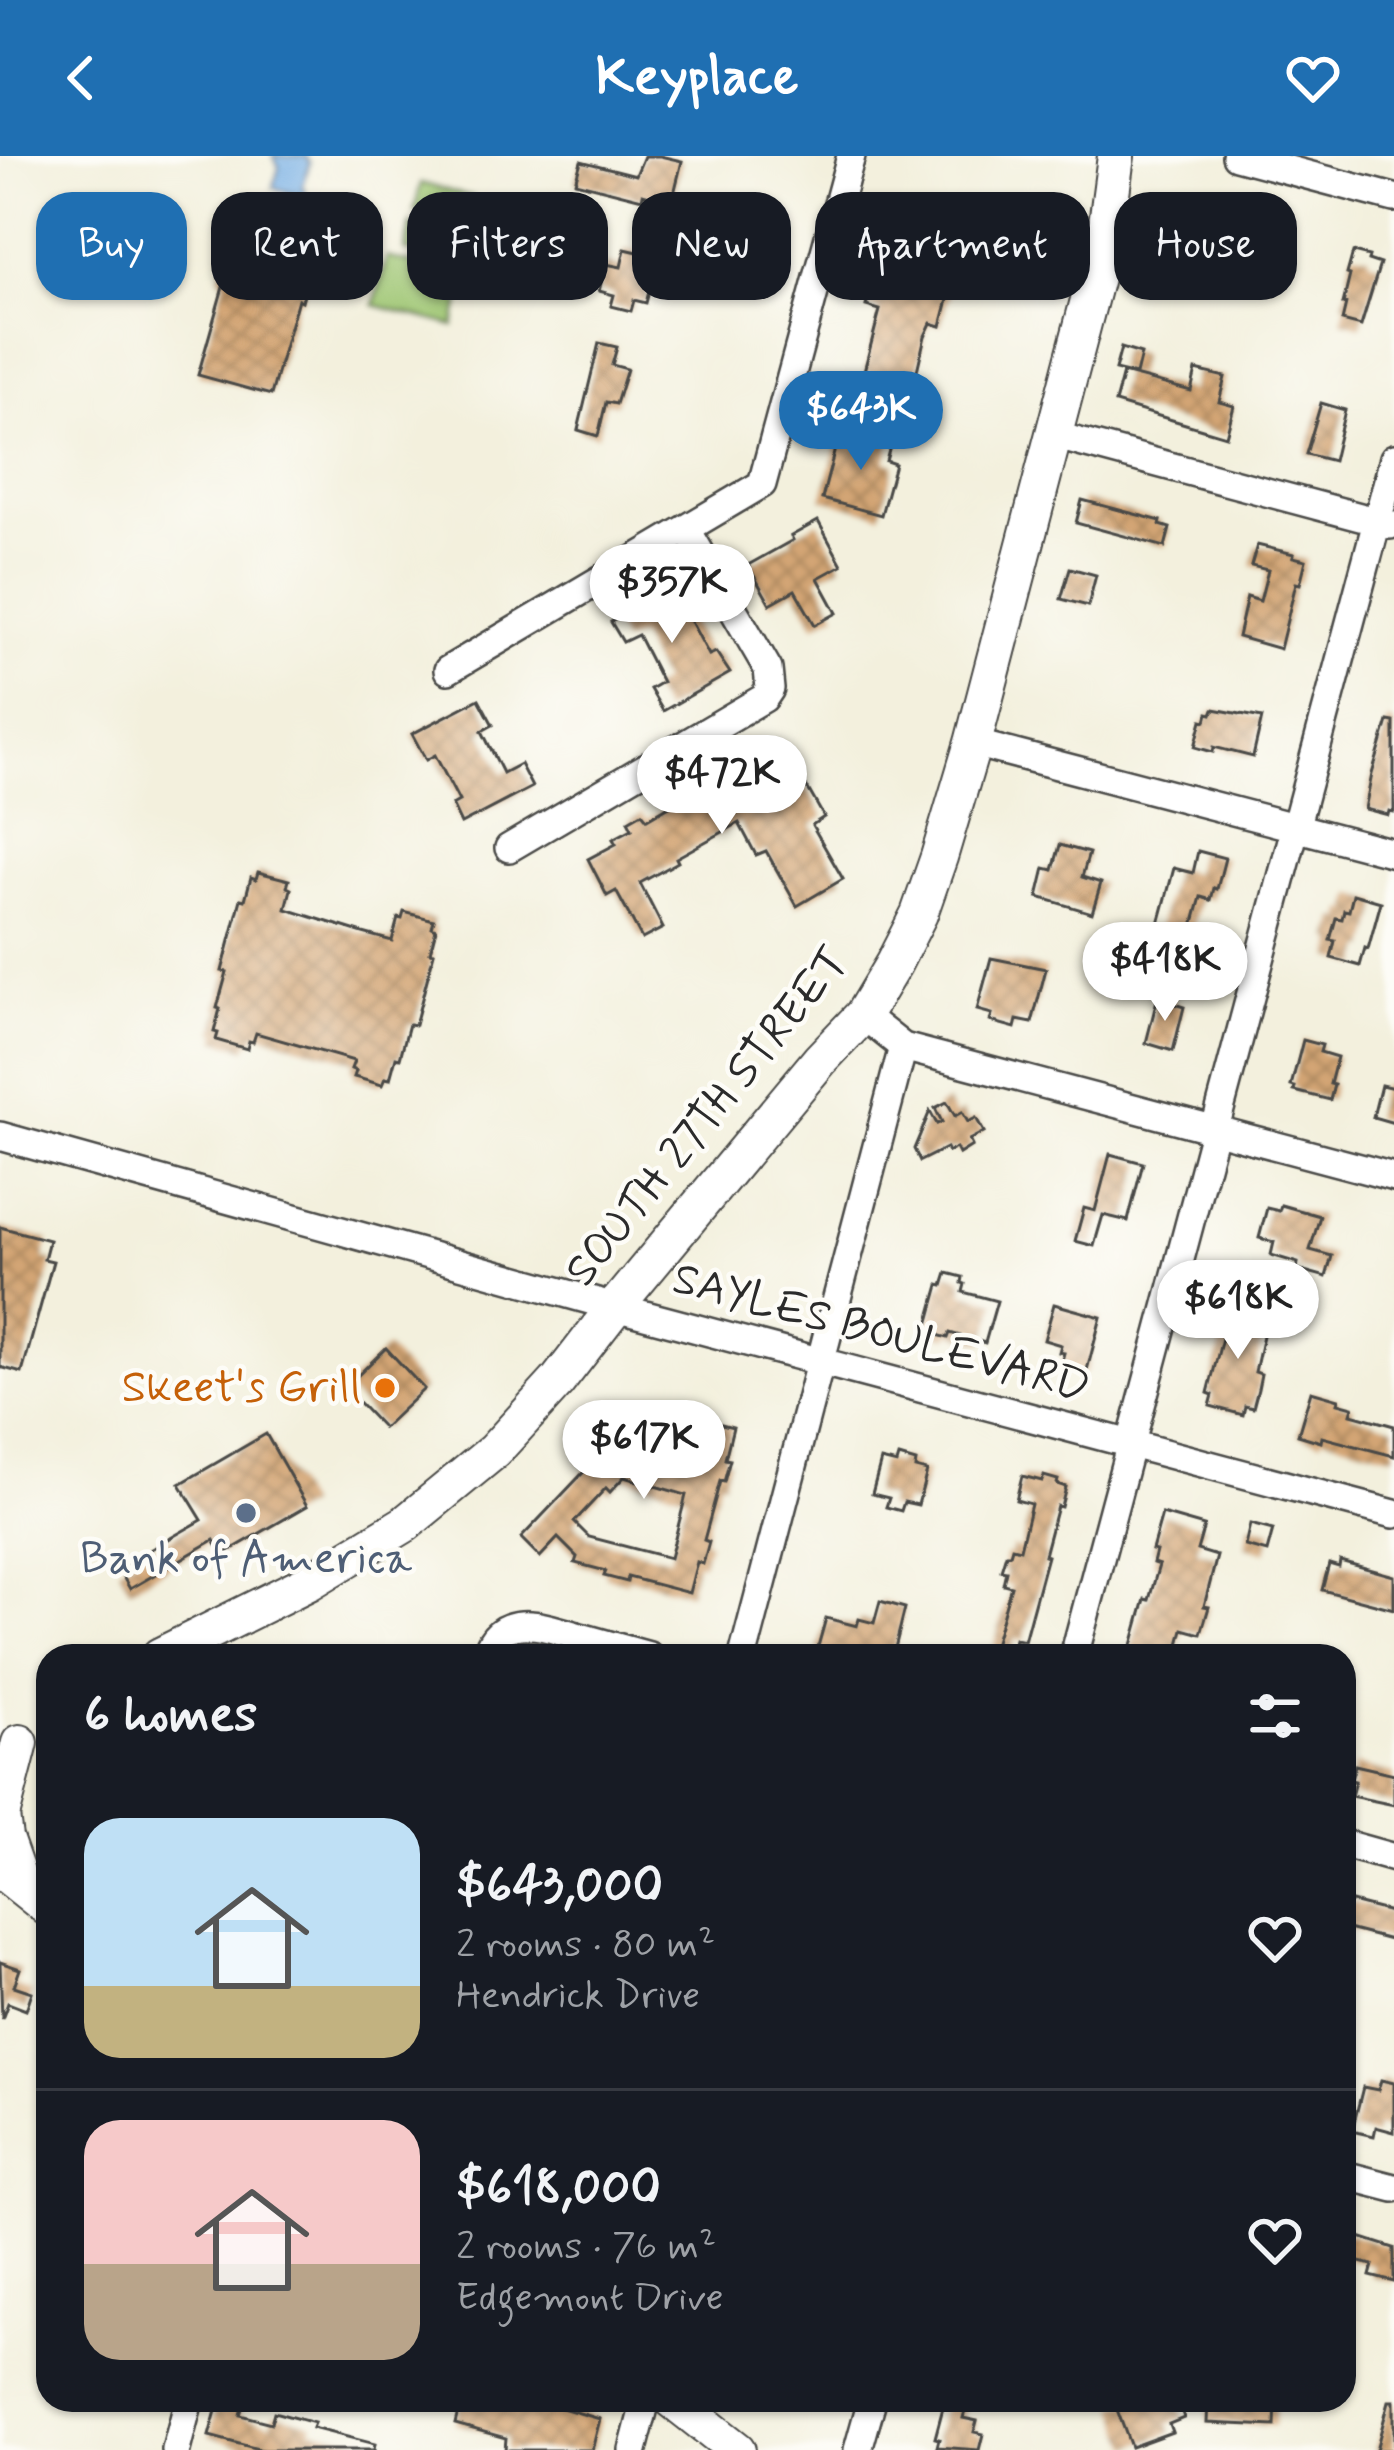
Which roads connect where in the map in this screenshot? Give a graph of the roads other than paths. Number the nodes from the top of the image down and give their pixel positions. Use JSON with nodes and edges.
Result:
{"nodes":[{"id":1,"x":1116,"y":156,"type":"edge"},
{"id":2,"x":1236,"y":156,"type":"edge"},
{"id":3,"x":843,"y":158,"type":"edge"},
{"id":4,"x":1394,"y":198,"type":"edge"},
{"id":5,"x":1052,"y":435,"type":"junction"},
{"id":6,"x":1394,"y":458,"type":"edge"},
{"id":7,"x":1386,"y":524,"type":"edge"},
{"id":8,"x":687,"y":530,"type":"junction"},
{"id":9,"x":448,"y":670,"type":"dead end"},
{"id":10,"x":973,"y":743,"type":"junction"},
{"id":11,"x":1295,"y":827,"type":"junction"},
{"id":12,"x":509,"y":848,"type":"dead end"},
{"id":13,"x":1394,"y":853,"type":"edge"},
{"id":14,"x":863,"y":1015,"type":"junction"},
{"id":15,"x":903,"y":1047,"type":"junction"},
{"id":16,"x":1215,"y":1129,"type":"junction"},
{"id":17,"x":0,"y":1136,"type":"edge"},
{"id":18,"x":1394,"y":1178,"type":"edge"},
{"id":19,"x":615,"y":1307,"type":"junction"},
{"id":20,"x":820,"y":1362,"type":"junction"},
{"id":21,"x":1130,"y":1444,"type":"junction"},
{"id":22,"x":1394,"y":1514,"type":"edge"},
{"id":23,"x":184,"y":1644,"type":"edge"},
{"id":24,"x":489,"y":1644,"type":"edge"},
{"id":25,"x":606,"y":1644,"type":"edge"},
{"id":26,"x":746,"y":1644,"type":"edge"},
{"id":27,"x":1077,"y":1644,"type":"edge"},
{"id":28,"x":22,"y":1742,"type":"edge"},
{"id":29,"x":1356,"y":1847,"type":"edge"},
{"id":30,"x":1394,"y":1858,"type":"edge"},
{"id":31,"x":22,"y":1891,"type":"edge"},
{"id":32,"x":1356,"y":2178,"type":"edge"},
{"id":33,"x":1394,"y":2188,"type":"edge"},
{"id":34,"x":186,"y":2412,"type":"edge"},
{"id":35,"x":643,"y":2412,"type":"edge"},
{"id":36,"x":688,"y":2412,"type":"edge"},
{"id":37,"x":869,"y":2412,"type":"edge"},
{"id":38,"x":176,"y":2450,"type":"edge"},
{"id":39,"x":633,"y":2450,"type":"edge"},
{"id":40,"x":737,"y":2450,"type":"edge"},
{"id":41,"x":858,"y":2450,"type":"edge"}],
"edges":[{"from":1,"to":5,"type":"main road","name":"SOUTH 27TH STREET"},
{"from":2,"to":4,"type":"street"},
{"from":3,"to":8,"type":"street"},
{"from":5,"to":7,"type":"street"},
{"from":5,"to":10,"type":"main road","name":"SOUTH 27TH STREET"},
{"from":6,"to":7,"type":"street"},
{"from":7,"to":11,"type":"street"},
{"from":8,"to":9,"type":"street"},
{"from":8,"to":12,"type":"street"},
{"from":10,"to":11,"type":"street"},
{"from":10,"to":14,"type":"main road","name":"SOUTH 27TH STREET"},
{"from":11,"to":13,"type":"street"},
{"from":11,"to":16,"type":"street"},
{"from":14,"to":15,"type":"street"},
{"from":14,"to":19,"type":"main road","name":"SOUTH 27TH STREET"},
{"from":15,"to":16,"type":"street"},
{"from":15,"to":20,"type":"street"},
{"from":16,"to":18,"type":"street"},
{"from":16,"to":21,"type":"street"},
{"from":17,"to":19,"type":"street","name":"SAYLES BOULEVARD"},
{"from":19,"to":20,"type":"street","name":"SAYLES BOULEVARD"},
{"from":19,"to":23,"type":"main road","name":"SOUTH 27TH STREET"},
{"from":20,"to":21,"type":"street","name":"SAYLES BOULEVARD"},
{"from":20,"to":26,"type":"street"},
{"from":21,"to":22,"type":"street","name":"SAYLES BOULEVARD"},
{"from":21,"to":27,"type":"street"},
{"from":24,"to":25,"type":"street"},
{"from":28,"to":31,"type":"main road"},
{"from":29,"to":30,"type":"street"},
{"from":32,"to":33,"type":"street"},
{"from":34,"to":38,"type":"street"},
{"from":35,"to":39,"type":"street"},
{"from":36,"to":40,"type":"main road"},
{"from":37,"to":41,"type":"street"}]}
